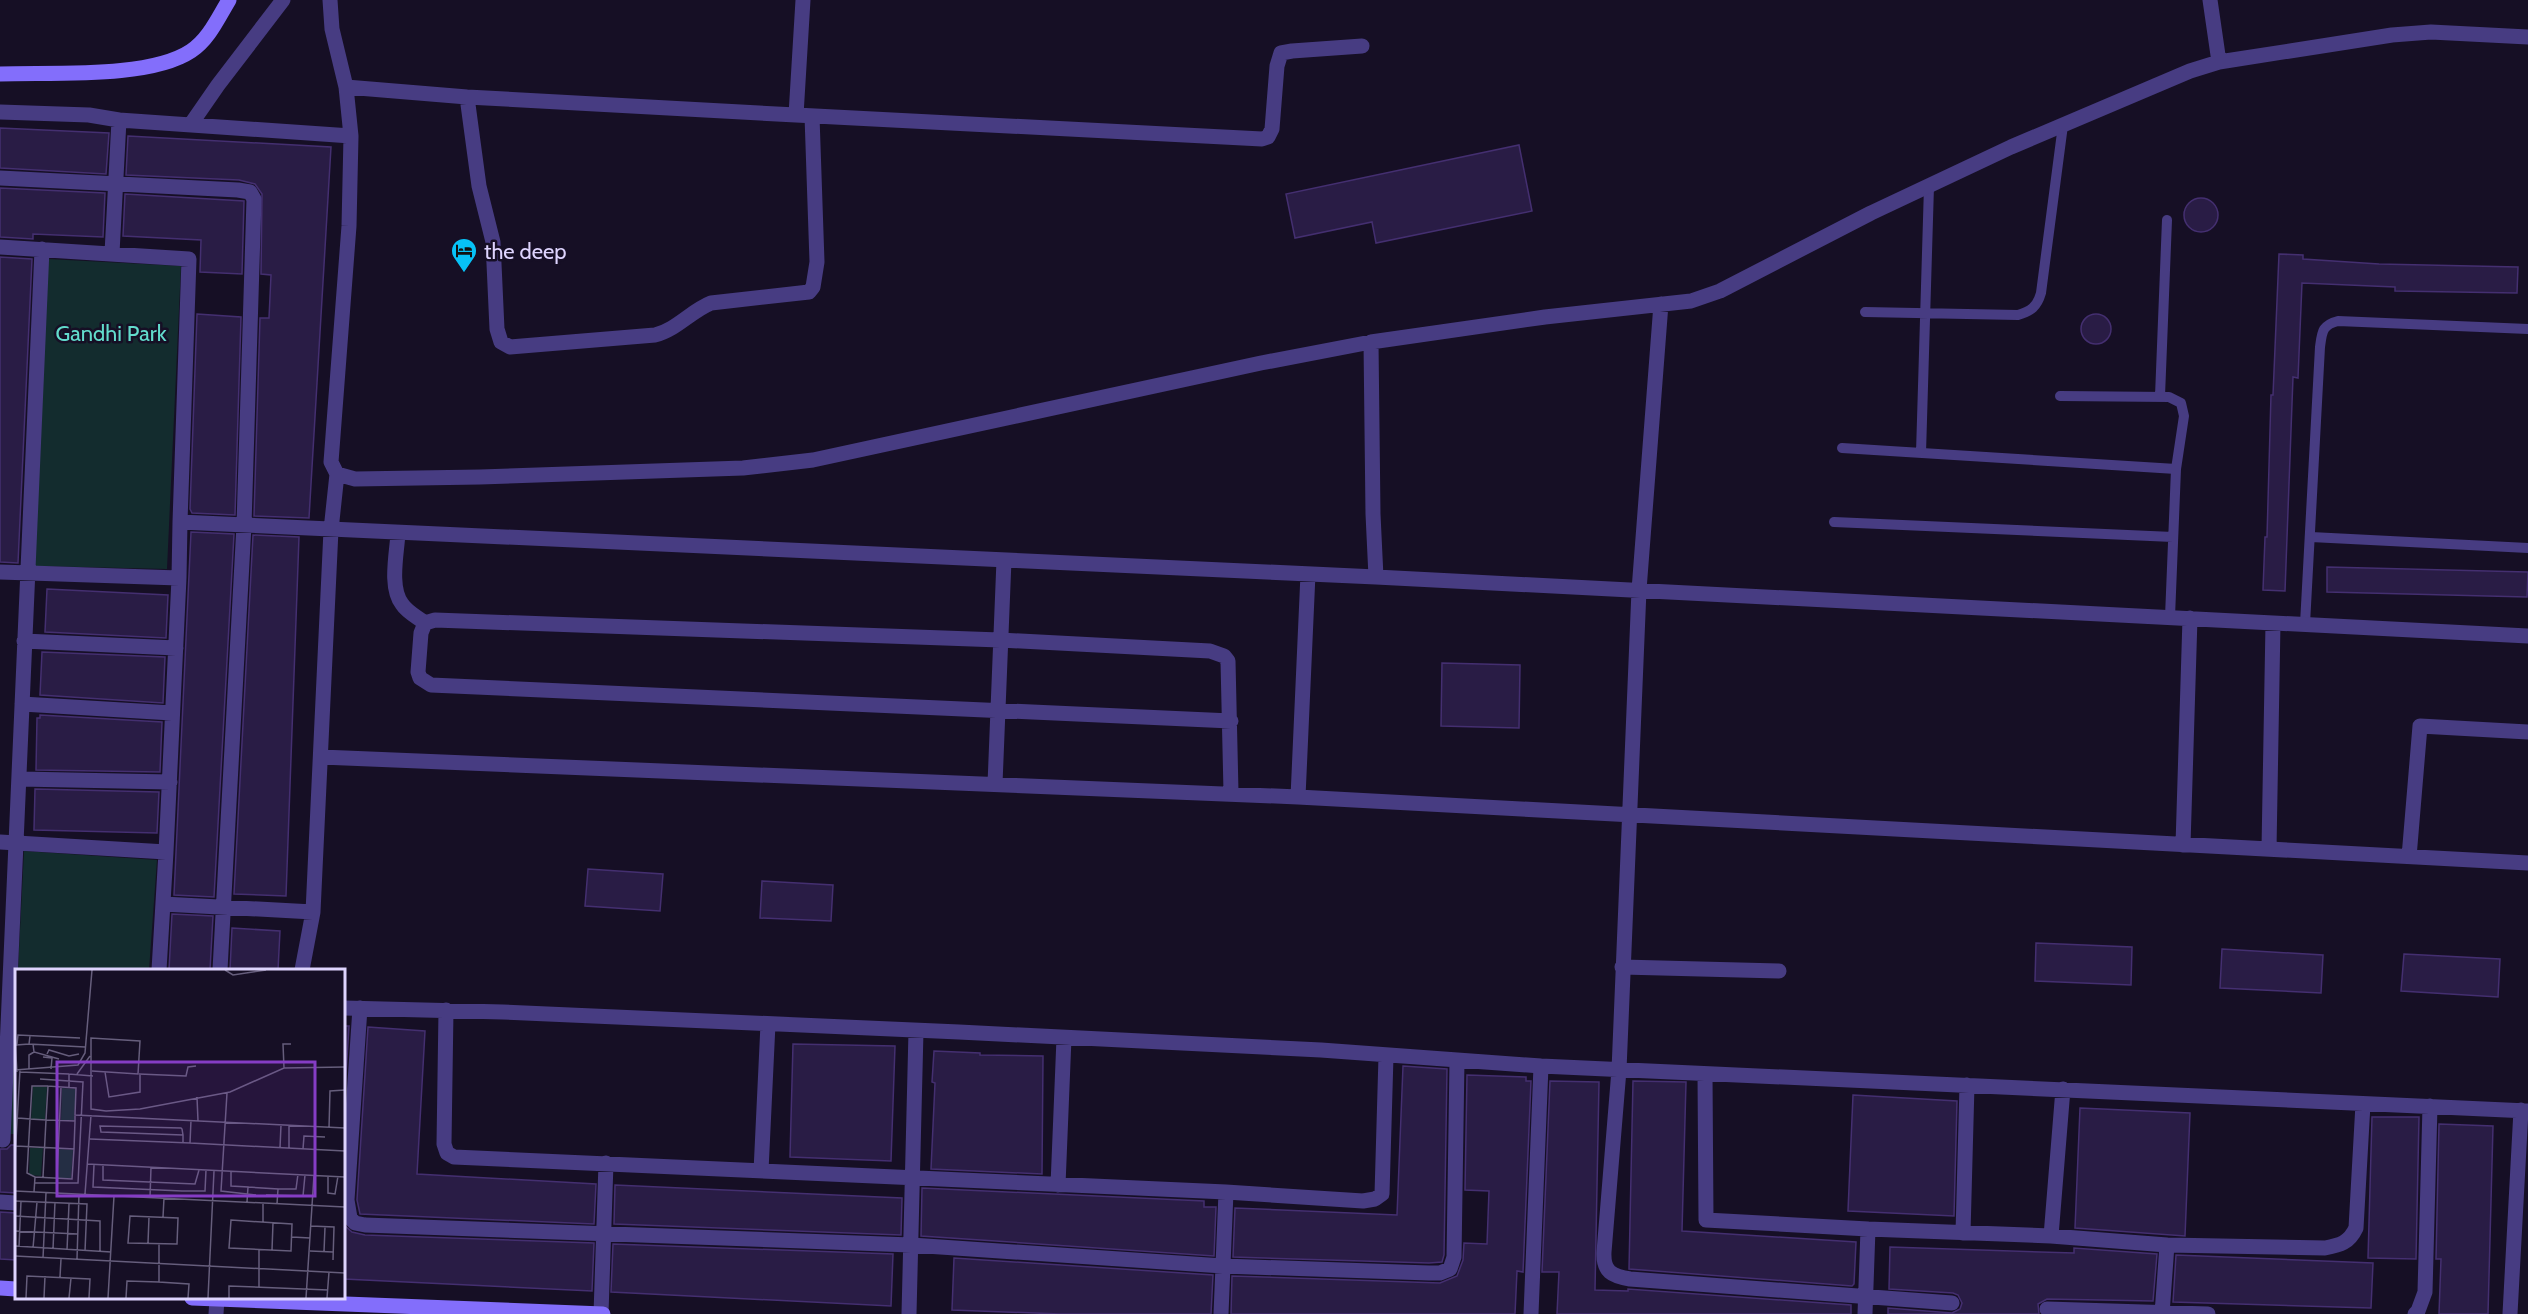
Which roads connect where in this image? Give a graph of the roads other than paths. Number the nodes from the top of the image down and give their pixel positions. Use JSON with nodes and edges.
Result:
{"nodes":[{"id":1,"x":229,"y":0,"type":"edge"},
{"id":2,"x":283,"y":0,"type":"edge"},
{"id":3,"x":330,"y":0,"type":"edge"},
{"id":4,"x":803,"y":0,"type":"edge"},
{"id":5,"x":2210,"y":0,"type":"edge"},
{"id":6,"x":2528,"y":37,"type":"edge"},
{"id":7,"x":1362,"y":46,"type":"dead end"},
{"id":8,"x":2219,"y":62,"type":"junction"},
{"id":9,"x":0,"y":74,"type":"edge"},
{"id":10,"x":346,"y":87,"type":"junction"},
{"id":11,"x":466,"y":97,"type":"junction"},
{"id":12,"x":0,"y":112,"type":"edge"},
{"id":13,"x":796,"y":115,"type":"junction"},
{"id":14,"x":813,"y":116,"type":"junction"},
{"id":15,"x":119,"y":120,"type":"junction"},
{"id":16,"x":191,"y":124,"type":"junction"},
{"id":17,"x":2063,"y":125,"type":"junction"},
{"id":18,"x":351,"y":136,"type":"junction"},
{"id":19,"x":0,"y":178,"type":"edge"},
{"id":20,"x":116,"y":184,"type":"junction"},
{"id":21,"x":1929,"y":186,"type":"junction"},
{"id":22,"x":2167,"y":220,"type":"dead end"},
{"id":23,"x":0,"y":247,"type":"edge"},
{"id":24,"x":42,"y":249,"type":"junction"},
{"id":25,"x":112,"y":253,"type":"junction"},
{"id":26,"x":1661,"y":304,"type":"junction"},
{"id":27,"x":1865,"y":312,"type":"dead end"},
{"id":28,"x":1926,"y":314,"type":"junction"},
{"id":29,"x":2528,"y":329,"type":"edge"},
{"id":30,"x":1371,"y":342,"type":"junction"},
{"id":31,"x":2060,"y":396,"type":"dead end"},
{"id":32,"x":2160,"y":396,"type":"junction"},
{"id":33,"x":1842,"y":448,"type":"dead end"},
{"id":34,"x":1921,"y":453,"type":"junction"},
{"id":35,"x":2176,"y":469,"type":"junction"},
{"id":36,"x":337,"y":474,"type":"junction"},
{"id":37,"x":180,"y":522,"type":"junction"},
{"id":38,"x":1834,"y":522,"type":"dead end"},
{"id":39,"x":244,"y":525,"type":"junction"},
{"id":40,"x":331,"y":531,"type":"junction"},
{"id":41,"x":398,"y":533,"type":"junction"},
{"id":42,"x":2173,"y":537,"type":"junction"},
{"id":43,"x":2311,"y":537,"type":"junction"},
{"id":44,"x":2528,"y":548,"type":"edge"},
{"id":45,"x":1004,"y":560,"type":"junction"},
{"id":46,"x":0,"y":572,"type":"edge"},
{"id":47,"x":26,"y":573,"type":"junction"},
{"id":48,"x":1308,"y":574,"type":"junction"},
{"id":49,"x":1376,"y":577,"type":"junction"},
{"id":50,"x":179,"y":579,"type":"junction"},
{"id":51,"x":1639,"y":590,"type":"junction"},
{"id":52,"x":2170,"y":617,"type":"junction"},
{"id":53,"x":2190,"y":618,"type":"junction"},
{"id":54,"x":425,"y":622,"type":"junction"},
{"id":55,"x":2273,"y":622,"type":"junction"},
{"id":56,"x":2305,"y":624,"type":"junction"},
{"id":57,"x":2528,"y":636,"type":"edge"},
{"id":58,"x":1000,"y":640,"type":"junction"},
{"id":59,"x":24,"y":641,"type":"junction"},
{"id":60,"x":176,"y":648,"type":"junction"},
{"id":61,"x":22,"y":704,"type":"junction"},
{"id":62,"x":996,"y":711,"type":"junction"},
{"id":63,"x":172,"y":713,"type":"junction"},
{"id":64,"x":1231,"y":721,"type":"junction"},
{"id":65,"x":2528,"y":732,"type":"edge"},
{"id":66,"x":321,"y":757,"type":"junction"},
{"id":67,"x":20,"y":779,"type":"junction"},
{"id":68,"x":170,"y":782,"type":"junction"},
{"id":69,"x":995,"y":784,"type":"junction"},
{"id":70,"x":1231,"y":792,"type":"junction"},
{"id":71,"x":1298,"y":797,"type":"junction"},
{"id":72,"x":1628,"y":814,"type":"junction"},
{"id":73,"x":0,"y":843,"type":"edge"},
{"id":74,"x":18,"y":843,"type":"junction"},
{"id":75,"x":2183,"y":845,"type":"junction"},
{"id":76,"x":2269,"y":849,"type":"junction"},
{"id":77,"x":166,"y":852,"type":"junction"},
{"id":78,"x":2409,"y":857,"type":"junction"},
{"id":79,"x":2528,"y":863,"type":"edge"},
{"id":80,"x":163,"y":904,"type":"junction"},
{"id":81,"x":223,"y":907,"type":"junction"},
{"id":82,"x":313,"y":912,"type":"junction"},
{"id":83,"x":1622,"y":967,"type":"junction"},
{"id":84,"x":159,"y":969,"type":"edge"},
{"id":85,"x":220,"y":969,"type":"edge"},
{"id":86,"x":302,"y":969,"type":"edge"},
{"id":87,"x":1779,"y":971,"type":"dead end"},
{"id":88,"x":345,"y":1008,"type":"edge"},
{"id":89,"x":360,"y":1008,"type":"junction"},
{"id":90,"x":446,"y":1010,"type":"junction"},
{"id":91,"x":768,"y":1024,"type":"junction"},
{"id":92,"x":916,"y":1030,"type":"junction"},
{"id":93,"x":1064,"y":1038,"type":"junction"},
{"id":94,"x":1386,"y":1056,"type":"junction"},
{"id":95,"x":1457,"y":1060,"type":"junction"},
{"id":96,"x":1541,"y":1066,"type":"junction"},
{"id":97,"x":1618,"y":1070,"type":"junction"},
{"id":98,"x":1705,"y":1074,"type":"junction"},
{"id":99,"x":1967,"y":1085,"type":"junction"},
{"id":100,"x":2063,"y":1089,"type":"junction"},
{"id":101,"x":2363,"y":1104,"type":"junction"},
{"id":102,"x":2430,"y":1106,"type":"junction"},
{"id":103,"x":2525,"y":1111,"type":"edge"},
{"id":104,"x":6,"y":1141,"type":"edge"},
{"id":105,"x":606,"y":1163,"type":"junction"},
{"id":106,"x":761,"y":1171,"type":"junction"},
{"id":107,"x":913,"y":1179,"type":"junction"},
{"id":108,"x":1059,"y":1185,"type":"junction"},
{"id":109,"x":1226,"y":1192,"type":"junction"},
{"id":110,"x":0,"y":1202,"type":"edge"},
{"id":111,"x":15,"y":1203,"type":"edge"},
{"id":112,"x":1868,"y":1229,"type":"junction"},
{"id":113,"x":604,"y":1232,"type":"junction"},
{"id":114,"x":1963,"y":1233,"type":"junction"},
{"id":115,"x":2051,"y":1236,"type":"junction"},
{"id":116,"x":911,"y":1245,"type":"junction"},
{"id":117,"x":2167,"y":1245,"type":"junction"},
{"id":118,"x":1223,"y":1266,"type":"junction"},
{"id":119,"x":0,"y":1288,"type":"edge"},
{"id":120,"x":15,"y":1289,"type":"edge"},
{"id":121,"x":1866,"y":1296,"type":"junction"},
{"id":122,"x":195,"y":1299,"type":"edge"},
{"id":123,"x":277,"y":1299,"type":"edge"},
{"id":124,"x":1952,"y":1303,"type":"dead end"},
{"id":125,"x":217,"y":1306,"type":"edge"},
{"id":126,"x":2047,"y":1309,"type":"dead end"},
{"id":127,"x":560,"y":1313,"type":"edge"},
{"id":128,"x":602,"y":1314,"type":"edge"},
{"id":129,"x":909,"y":1314,"type":"edge"},
{"id":130,"x":1221,"y":1314,"type":"edge"},
{"id":131,"x":1532,"y":1314,"type":"edge"},
{"id":132,"x":1865,"y":1314,"type":"edge"},
{"id":133,"x":2162,"y":1314,"type":"edge"},
{"id":134,"x":2208,"y":1314,"type":"edge"},
{"id":135,"x":2415,"y":1314,"type":"edge"},
{"id":136,"x":2510,"y":1314,"type":"edge"}],
"edges":[{"from":1,"to":9,"type":"street"},
{"from":2,"to":16,"type":"street"},
{"from":3,"to":10,"type":"street"},
{"from":4,"to":13,"type":"street"},
{"from":5,"to":8,"type":"street"},
{"from":6,"to":8,"type":"street"},
{"from":7,"to":14,"type":"street"},
{"from":8,"to":17,"type":"street"},
{"from":10,"to":11,"type":"street"},
{"from":10,"to":18,"type":"street"},
{"from":11,"to":13,"type":"street"},
{"from":11,"to":14,"type":"street"},
{"from":12,"to":15,"type":"street"},
{"from":13,"to":14,"type":"street"},
{"from":15,"to":16,"type":"street"},
{"from":15,"to":20,"type":"street"},
{"from":16,"to":18,"type":"street"},
{"from":17,"to":21,"type":"street"},
{"from":17,"to":28,"type":"lane"},
{"from":18,"to":36,"type":"street"},
{"from":19,"to":20,"type":"street"},
{"from":20,"to":25,"type":"street"},
{"from":20,"to":39,"type":"street"},
{"from":21,"to":26,"type":"street"},
{"from":21,"to":28,"type":"lane"},
{"from":22,"to":32,"type":"lane"},
{"from":23,"to":24,"type":"street"},
{"from":24,"to":25,"type":"street"},
{"from":24,"to":47,"type":"street"},
{"from":25,"to":37,"type":"street"},
{"from":26,"to":30,"type":"street"},
{"from":26,"to":51,"type":"street"},
{"from":27,"to":28,"type":"lane"},
{"from":28,"to":34,"type":"lane"},
{"from":29,"to":43,"type":"lane"},
{"from":30,"to":36,"type":"street"},
{"from":30,"to":49,"type":"street"},
{"from":31,"to":32,"type":"lane"},
{"from":32,"to":35,"type":"lane"},
{"from":33,"to":34,"type":"lane"},
{"from":34,"to":35,"type":"lane"},
{"from":35,"to":42,"type":"lane"},
{"from":36,"to":40,"type":"street"},
{"from":37,"to":39,"type":"street"},
{"from":37,"to":50,"type":"street"},
{"from":38,"to":42,"type":"lane"},
{"from":39,"to":40,"type":"street"},
{"from":39,"to":81,"type":"street"},
{"from":40,"to":41,"type":"street"},
{"from":40,"to":66,"type":"street"},
{"from":41,"to":45,"type":"street"},
{"from":41,"to":54,"type":"street"},
{"from":42,"to":52,"type":"lane"},
{"from":43,"to":44,"type":"lane"},
{"from":43,"to":56,"type":"lane"},
{"from":45,"to":48,"type":"street"},
{"from":45,"to":58,"type":"street"},
{"from":46,"to":47,"type":"street"},
{"from":47,"to":50,"type":"street"},
{"from":47,"to":59,"type":"street"},
{"from":48,"to":49,"type":"street"},
{"from":48,"to":71,"type":"street"},
{"from":49,"to":51,"type":"street"},
{"from":50,"to":60,"type":"street"},
{"from":51,"to":52,"type":"street"},
{"from":51,"to":72,"type":"street"},
{"from":52,"to":53,"type":"street"},
{"from":53,"to":55,"type":"street"},
{"from":53,"to":75,"type":"street"},
{"from":54,"to":58,"type":"street"},
{"from":54,"to":62,"type":"street"},
{"from":55,"to":56,"type":"street"},
{"from":55,"to":76,"type":"street"},
{"from":56,"to":57,"type":"street"},
{"from":58,"to":62,"type":"street"},
{"from":58,"to":64,"type":"street"},
{"from":59,"to":60,"type":"street"},
{"from":59,"to":61,"type":"street"},
{"from":60,"to":63,"type":"street"},
{"from":61,"to":63,"type":"street"},
{"from":61,"to":67,"type":"street"},
{"from":62,"to":64,"type":"street"},
{"from":62,"to":69,"type":"street"},
{"from":63,"to":68,"type":"street"},
{"from":64,"to":70,"type":"street"},
{"from":65,"to":78,"type":"street"},
{"from":66,"to":69,"type":"street"},
{"from":66,"to":82,"type":"street"},
{"from":67,"to":68,"type":"street"},
{"from":67,"to":74,"type":"street"},
{"from":68,"to":77,"type":"street"},
{"from":69,"to":70,"type":"street"},
{"from":70,"to":71,"type":"street"},
{"from":71,"to":72,"type":"street"},
{"from":72,"to":75,"type":"street"},
{"from":72,"to":83,"type":"street"},
{"from":73,"to":74,"type":"street"},
{"from":74,"to":77,"type":"street"},
{"from":74,"to":104,"type":"street"},
{"from":75,"to":76,"type":"street"},
{"from":76,"to":78,"type":"street"},
{"from":77,"to":80,"type":"street"},
{"from":78,"to":79,"type":"street"},
{"from":80,"to":81,"type":"street"},
{"from":80,"to":84,"type":"street"},
{"from":81,"to":82,"type":"street"},
{"from":81,"to":85,"type":"street"},
{"from":82,"to":86,"type":"street"},
{"from":83,"to":87,"type":"street"},
{"from":83,"to":97,"type":"street"},
{"from":88,"to":89,"type":"street"},
{"from":89,"to":90,"type":"street"},
{"from":89,"to":113,"type":"street"},
{"from":90,"to":91,"type":"street"},
{"from":90,"to":105,"type":"street"},
{"from":91,"to":92,"type":"street"},
{"from":91,"to":106,"type":"street"},
{"from":92,"to":93,"type":"street"},
{"from":92,"to":107,"type":"street"},
{"from":93,"to":94,"type":"street"},
{"from":93,"to":108,"type":"street"},
{"from":94,"to":95,"type":"street"},
{"from":94,"to":109,"type":"street"},
{"from":95,"to":96,"type":"street"},
{"from":95,"to":118,"type":"street"},
{"from":96,"to":97,"type":"street"},
{"from":96,"to":131,"type":"street"},
{"from":97,"to":98,"type":"street"},
{"from":97,"to":121,"type":"street"},
{"from":98,"to":99,"type":"street"},
{"from":98,"to":112,"type":"street"},
{"from":99,"to":100,"type":"street"},
{"from":99,"to":114,"type":"street"},
{"from":100,"to":101,"type":"street"},
{"from":100,"to":115,"type":"street"},
{"from":101,"to":102,"type":"street"},
{"from":101,"to":117,"type":"street"},
{"from":102,"to":103,"type":"street"},
{"from":102,"to":135,"type":"street"},
{"from":103,"to":136,"type":"street"},
{"from":105,"to":106,"type":"street"},
{"from":105,"to":113,"type":"street"},
{"from":106,"to":107,"type":"street"},
{"from":107,"to":108,"type":"street"},
{"from":107,"to":116,"type":"street"},
{"from":108,"to":109,"type":"street"},
{"from":109,"to":118,"type":"street"},
{"from":110,"to":111,"type":"street"},
{"from":112,"to":114,"type":"street"},
{"from":112,"to":121,"type":"street"},
{"from":113,"to":116,"type":"street"},
{"from":113,"to":128,"type":"street"},
{"from":114,"to":115,"type":"street"},
{"from":115,"to":117,"type":"street"},
{"from":116,"to":118,"type":"street"},
{"from":116,"to":129,"type":"street"},
{"from":117,"to":133,"type":"street"},
{"from":118,"to":130,"type":"street"},
{"from":119,"to":120,"type":"street"},
{"from":121,"to":124,"type":"street"},
{"from":121,"to":132,"type":"street"},
{"from":122,"to":125,"type":"street"},
{"from":123,"to":125,"type":"street"},
{"from":123,"to":127,"type":"street"},
{"from":126,"to":133,"type":"street"},
{"from":127,"to":128,"type":"street"},
{"from":133,"to":134,"type":"street"}]}
